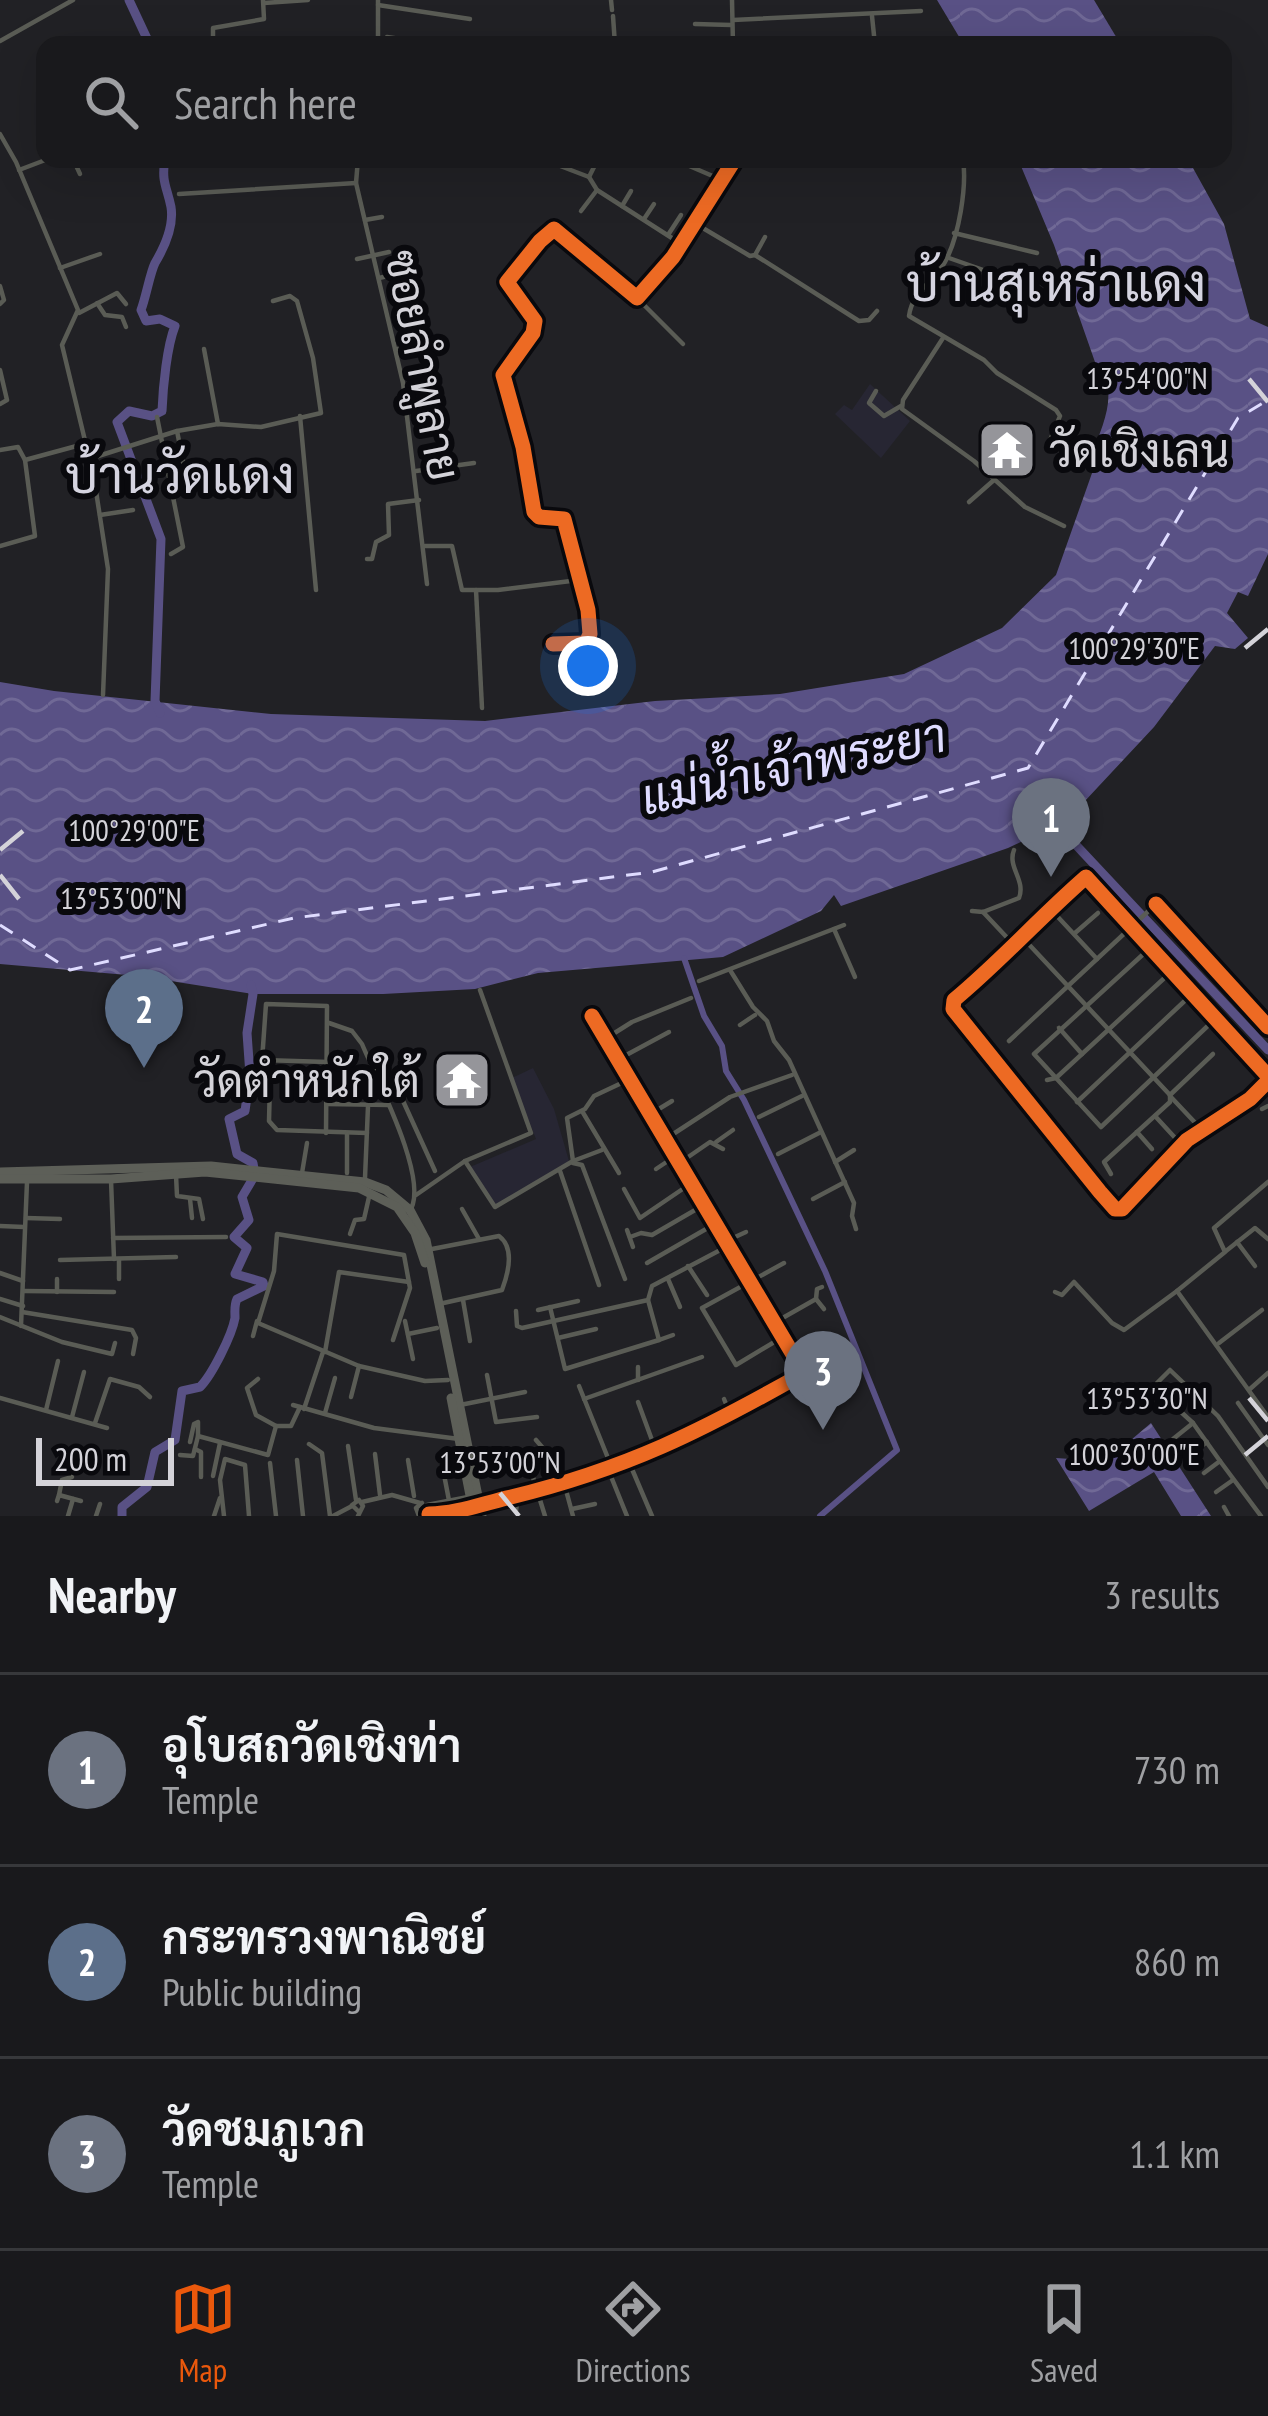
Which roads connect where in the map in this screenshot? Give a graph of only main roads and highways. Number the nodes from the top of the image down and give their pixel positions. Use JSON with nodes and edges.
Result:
{"nodes":[{"id":1,"x":111,"y":1174,"type":"junction"},
{"id":2,"x":257,"y":1174,"type":"junction"},
{"id":3,"x":0,"y":1176,"type":"edge"},
{"id":4,"x":368,"y":1186,"type":"junction"},
{"id":5,"x":476,"y":1508,"type":"edge"}],
"edges":[{"from":1,"to":2,"type":"main road"},
{"from":1,"to":2,"type":"main road"},
{"from":1,"to":3,"type":"main road"},
{"from":1,"to":3,"type":"main road"},
{"from":2,"to":4,"type":"main road"},
{"from":2,"to":4,"type":"main road"},
{"from":4,"to":5,"type":"main road"},
{"from":4,"to":5,"type":"main road"}]}
